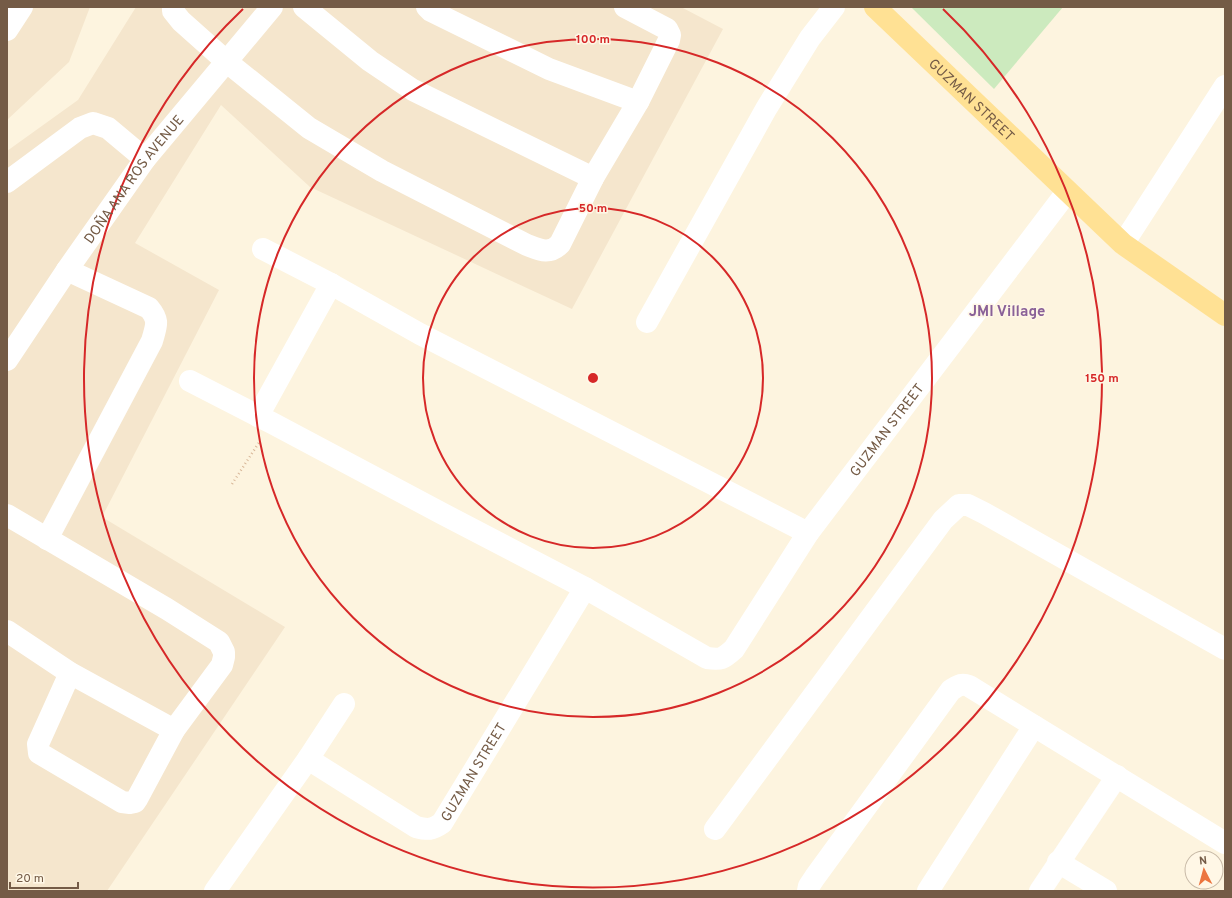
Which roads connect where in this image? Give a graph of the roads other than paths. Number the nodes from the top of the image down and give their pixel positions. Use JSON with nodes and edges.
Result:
{"nodes":[{"id":1,"x":22,"y":7,"type":"edge"},
{"id":2,"x":173,"y":7,"type":"edge"},
{"id":3,"x":272,"y":7,"type":"edge"},
{"id":4,"x":304,"y":7,"type":"edge"},
{"id":5,"x":427,"y":7,"type":"edge"},
{"id":6,"x":625,"y":7,"type":"edge"},
{"id":7,"x":834,"y":7,"type":"edge"},
{"id":8,"x":875,"y":7,"type":"edge"},
{"id":9,"x":7,"y":30,"type":"edge"},
{"id":10,"x":227,"y":62,"type":"junction"},
{"id":11,"x":1225,"y":86,"type":"edge"},
{"id":12,"x":638,"y":102,"type":"junction"},
{"id":13,"x":145,"y":159,"type":"junction"},
{"id":14,"x":593,"y":178,"type":"junction"},
{"id":15,"x":7,"y":182,"type":"edge"},
{"id":16,"x":1068,"y":192,"type":"junction"},
{"id":17,"x":1122,"y":244,"type":"junction"},
{"id":18,"x":262,"y":249,"type":"dead end"},
{"id":19,"x":67,"y":270,"type":"junction"},
{"id":20,"x":331,"y":284,"type":"junction"},
{"id":21,"x":1225,"y":315,"type":"edge"},
{"id":22,"x":647,"y":322,"type":"dead end"},
{"id":23,"x":7,"y":360,"type":"edge"},
{"id":24,"x":190,"y":381,"type":"dead end"},
{"id":25,"x":265,"y":419,"type":"junction"},
{"id":26,"x":7,"y":515,"type":"edge"},
{"id":27,"x":808,"y":533,"type":"junction"},
{"id":28,"x":47,"y":539,"type":"junction"},
{"id":29,"x":585,"y":588,"type":"junction"},
{"id":30,"x":7,"y":631,"type":"edge"},
{"id":31,"x":1225,"y":648,"type":"edge"},
{"id":32,"x":70,"y":673,"type":"junction"},
{"id":33,"x":344,"y":704,"type":"dead end"},
{"id":34,"x":1034,"y":726,"type":"junction"},
{"id":35,"x":174,"y":730,"type":"junction"},
{"id":36,"x":308,"y":759,"type":"junction"},
{"id":37,"x":1117,"y":776,"type":"junction"},
{"id":38,"x":715,"y":829,"type":"dead end"},
{"id":39,"x":1225,"y":843,"type":"edge"},
{"id":40,"x":1058,"y":862,"type":"junction"},
{"id":41,"x":215,"y":891,"type":"edge"},
{"id":42,"x":808,"y":891,"type":"edge"},
{"id":43,"x":928,"y":891,"type":"edge"},
{"id":44,"x":1040,"y":891,"type":"edge"},
{"id":45,"x":1106,"y":891,"type":"edge"}],
"edges":[{"from":1,"to":9,"type":"street"},
{"from":2,"to":10,"type":"street"},
{"from":3,"to":10,"type":"street","name":"DOÑA ANA ROS AVENUE"},
{"from":4,"to":14,"type":"street"},
{"from":5,"to":12,"type":"street"},
{"from":6,"to":12,"type":"street"},
{"from":7,"to":22,"type":"street"},
{"from":8,"to":16,"type":"main road","name":"GUZMAN STREET"},
{"from":10,"to":13,"type":"street","name":"DOÑA ANA ROS AVENUE"},
{"from":10,"to":14,"type":"street"},
{"from":11,"to":17,"type":"street"},
{"from":12,"to":14,"type":"street"},
{"from":13,"to":15,"type":"street"},
{"from":13,"to":19,"type":"street","name":"DOÑA ANA ROS AVENUE"},
{"from":16,"to":17,"type":"main road","name":"GUZMAN STREET"},
{"from":16,"to":27,"type":"street","name":"GUZMAN STREET"},
{"from":17,"to":21,"type":"main road","name":"GUZMAN STREET"},
{"from":18,"to":20,"type":"street"},
{"from":19,"to":23,"type":"street","name":"DOÑA ANA ROS AVENUE"},
{"from":19,"to":28,"type":"street"},
{"from":20,"to":25,"type":"street"},
{"from":20,"to":27,"type":"street"},
{"from":24,"to":25,"type":"street"},
{"from":25,"to":29,"type":"street"},
{"from":26,"to":28,"type":"street"},
{"from":27,"to":29,"type":"street","name":"GUZMAN STREET"},
{"from":28,"to":35,"type":"street"},
{"from":29,"to":36,"type":"street","name":"GUZMAN STREET"},
{"from":30,"to":32,"type":"street"},
{"from":31,"to":38,"type":"street"},
{"from":32,"to":35,"type":"street"},
{"from":32,"to":35,"type":"street"},
{"from":33,"to":36,"type":"street"},
{"from":34,"to":37,"type":"street"},
{"from":34,"to":42,"type":"street"},
{"from":34,"to":43,"type":"street"},
{"from":36,"to":41,"type":"street"},
{"from":37,"to":39,"type":"street"},
{"from":37,"to":40,"type":"street"},
{"from":40,"to":44,"type":"street"},
{"from":40,"to":45,"type":"street"}]}
